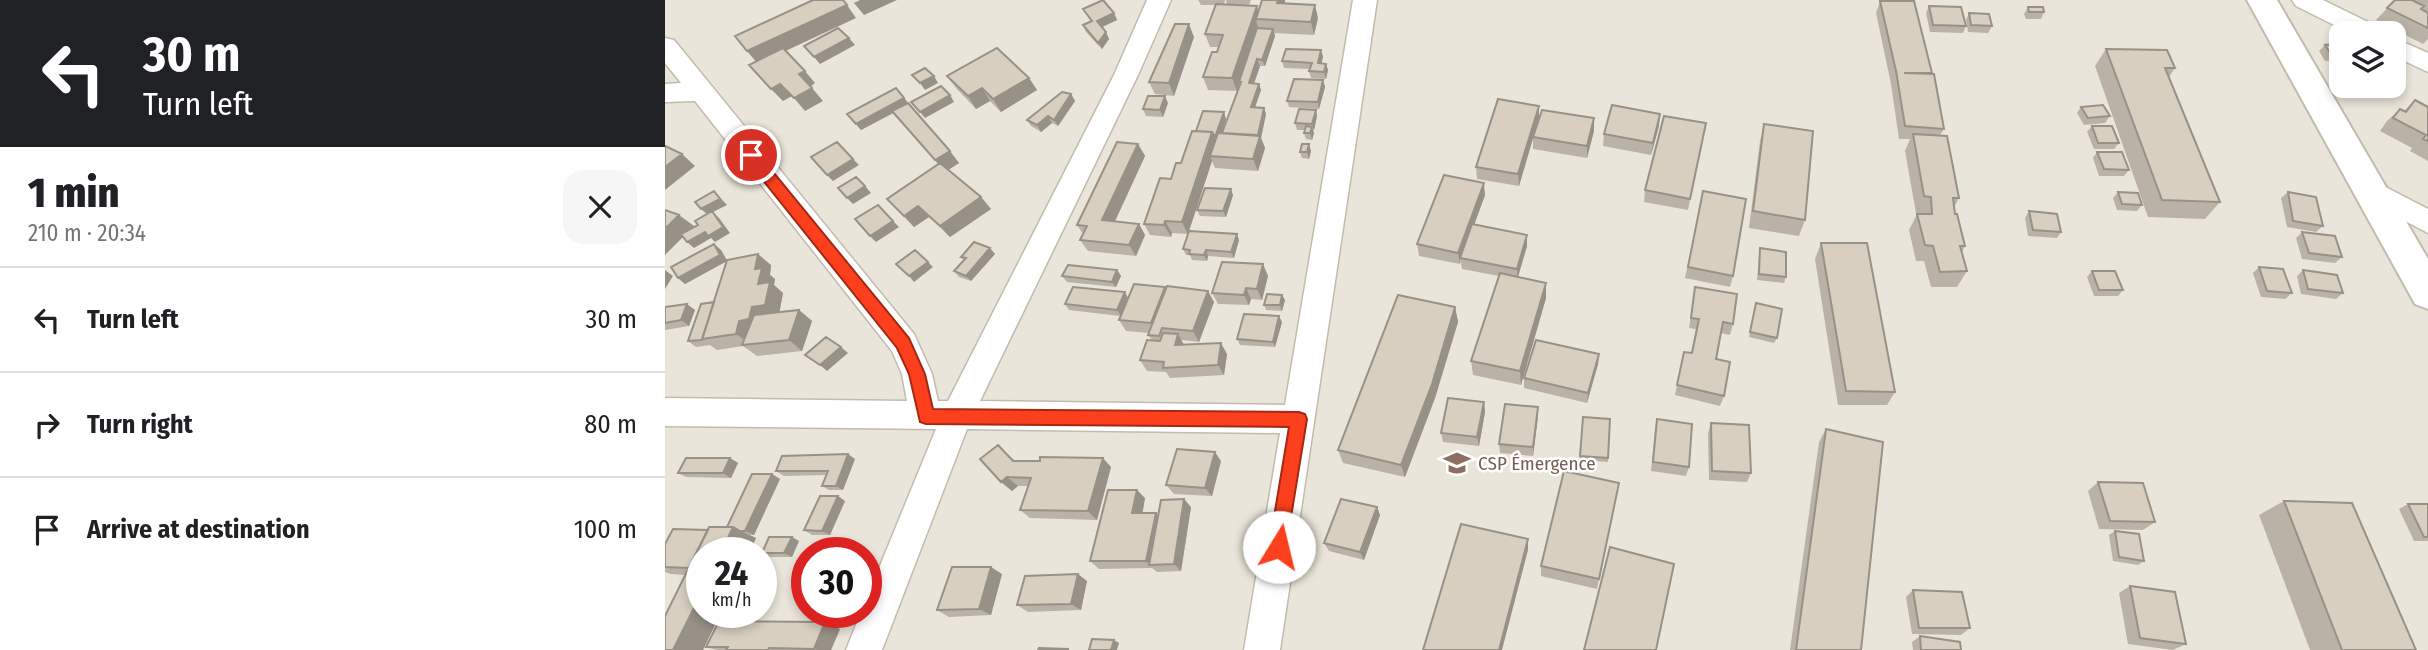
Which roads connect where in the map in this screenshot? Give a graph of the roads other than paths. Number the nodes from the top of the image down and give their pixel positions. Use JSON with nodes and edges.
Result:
{"nodes":[{"id":1,"x":1159,"y":0,"type":"edge"},
{"id":2,"x":1365,"y":0,"type":"edge"},
{"id":3,"x":2262,"y":0,"type":"edge"},
{"id":4,"x":2304,"y":0,"type":"edge"},
{"id":5,"x":2345,"y":21,"type":"edge"},
{"id":6,"x":665,"y":46,"type":"edge"},
{"id":7,"x":2406,"y":52,"type":"edge"},
{"id":8,"x":2428,"y":63,"type":"edge"},
{"id":9,"x":701,"y":92,"type":"junction"},
{"id":10,"x":665,"y":93,"type":"edge"},
{"id":11,"x":2368,"y":189,"type":"junction"},
{"id":12,"x":2428,"y":222,"type":"edge"},
{"id":13,"x":2428,"y":293,"type":"edge"},
{"id":14,"x":665,"y":412,"type":"edge"},
{"id":15,"x":941,"y":417,"type":"junction"},
{"id":16,"x":1299,"y":419,"type":"junction"},
{"id":17,"x":864,"y":650,"type":"edge"},
{"id":18,"x":1262,"y":650,"type":"edge"}],
"edges":[{"from":1,"to":15,"type":"street"},
{"from":2,"to":16,"type":"street"},
{"from":3,"to":11,"type":"street"},
{"from":4,"to":5,"type":"street"},
{"from":6,"to":9,"type":"street"},
{"from":7,"to":8,"type":"street"},
{"from":9,"to":10,"type":"street"},
{"from":9,"to":15,"type":"street"},
{"from":11,"to":12,"type":"street"},
{"from":11,"to":13,"type":"street"},
{"from":14,"to":15,"type":"street"},
{"from":15,"to":16,"type":"street"},
{"from":15,"to":17,"type":"street"},
{"from":16,"to":18,"type":"street"}]}
